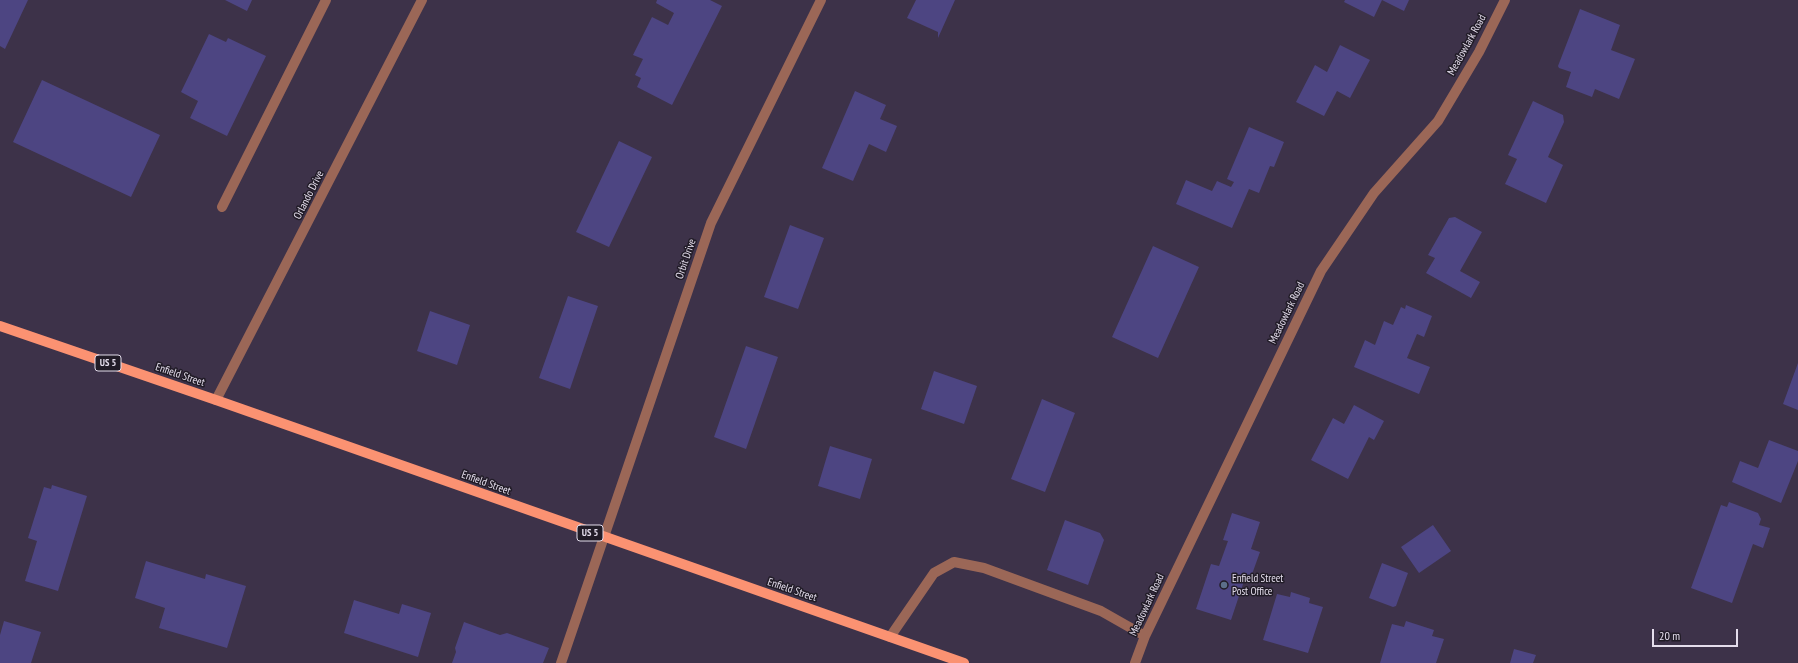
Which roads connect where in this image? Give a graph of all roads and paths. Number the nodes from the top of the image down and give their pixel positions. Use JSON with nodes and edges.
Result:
{"nodes":[{"id":1,"x":326,"y":0,"type":"edge"},
{"id":2,"x":422,"y":0,"type":"edge"},
{"id":3,"x":821,"y":0,"type":"edge"},
{"id":4,"x":1505,"y":0,"type":"edge"},
{"id":5,"x":222,"y":207,"type":"dead end"},
{"id":6,"x":0,"y":326,"type":"edge"},
{"id":7,"x":216,"y":400,"type":"junction"},
{"id":8,"x":604,"y":538,"type":"junction"},
{"id":9,"x":1145,"y":636,"type":"junction"},
{"id":10,"x":890,"y":637,"type":"junction"},
{"id":11,"x":941,"y":659,"type":"edge"},
{"id":12,"x":561,"y":663,"type":"edge"},
{"id":13,"x":964,"y":663,"type":"edge"},
{"id":14,"x":1135,"y":663,"type":"edge"}],
"edges":[{"from":1,"to":5,"type":"street"},
{"from":2,"to":7,"type":"street","name":"Orlando Drive"},
{"from":3,"to":8,"type":"street","name":"Orbit Drive"},
{"from":4,"to":9,"type":"street","name":"Meadowlark Road"},
{"from":6,"to":7,"type":"main road","name":"Enfield Street","number":"US 5"},
{"from":7,"to":8,"type":"main road","name":"Enfield Street","number":"US 5"},
{"from":8,"to":10,"type":"main road","name":"Enfield Street","number":"US 5"},
{"from":8,"to":12,"type":"street","name":"Orbit Drive"},
{"from":9,"to":10,"type":"street"},
{"from":9,"to":14,"type":"street","name":"Meadowlark Road"},
{"from":10,"to":11,"type":"main road","name":"Enfield Street","number":"US 5"},
{"from":11,"to":13,"type":"main road","name":"Enfield Street","number":"US 5"}]}
